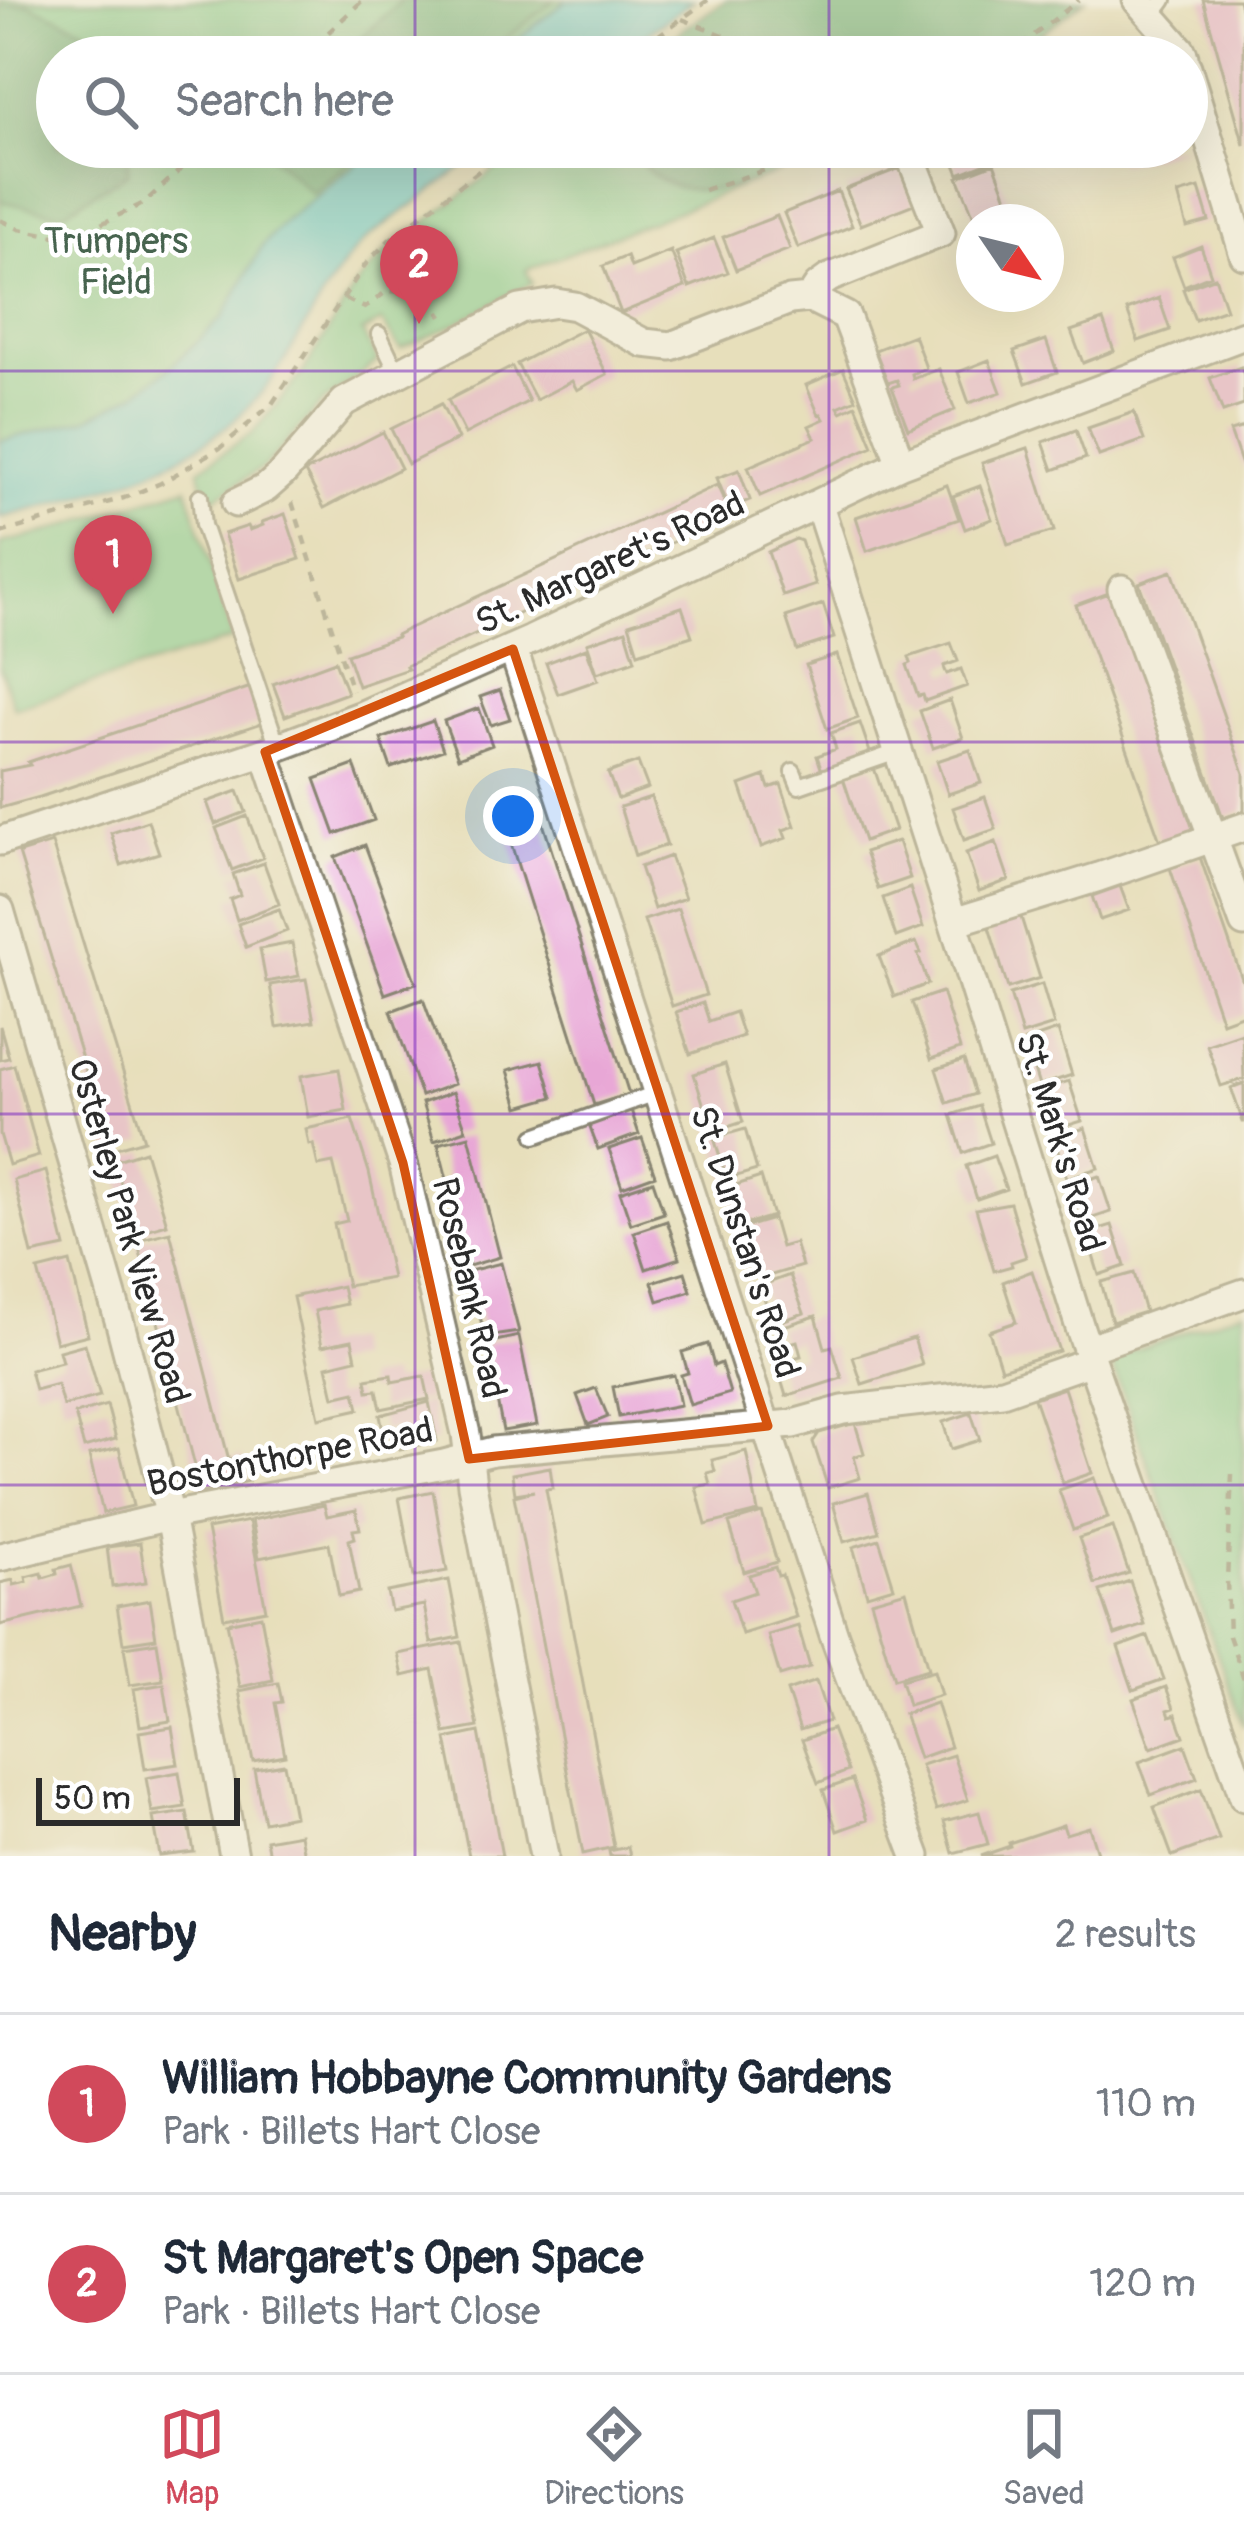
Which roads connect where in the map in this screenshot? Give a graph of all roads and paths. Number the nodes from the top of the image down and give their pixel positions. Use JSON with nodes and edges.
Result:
{"nodes":[{"id":1,"x":363,"y":0,"type":"edge"},
{"id":2,"x":708,"y":0,"type":"edge"},
{"id":3,"x":1079,"y":0,"type":"edge"},
{"id":4,"x":1151,"y":5,"type":"edge"},
{"id":5,"x":682,"y":19,"type":"junction"},
{"id":6,"x":324,"y":36,"type":"edge"},
{"id":7,"x":658,"y":36,"type":"edge"},
{"id":8,"x":726,"y":36,"type":"edge"},
{"id":9,"x":1033,"y":36,"type":"edge"},
{"id":10,"x":1172,"y":36,"type":"edge"},
{"id":11,"x":1208,"y":137,"type":"edge"},
{"id":12,"x":182,"y":168,"type":"edge"},
{"id":13,"x":483,"y":168,"type":"edge"},
{"id":14,"x":771,"y":168,"type":"edge"},
{"id":15,"x":915,"y":168,"type":"edge"},
{"id":16,"x":704,"y":190,"type":"dead end"},
{"id":17,"x":0,"y":220,"type":"edge"},
{"id":18,"x":1244,"y":255,"type":"edge"},
{"id":19,"x":343,"y":298,"type":"junction"},
{"id":20,"x":810,"y":298,"type":"junction"},
{"id":21,"x":379,"y":334,"type":"dead end"},
{"id":22,"x":1244,"y":335,"type":"edge"},
{"id":23,"x":460,"y":341,"type":"junction"},
{"id":24,"x":398,"y":372,"type":"junction"},
{"id":25,"x":901,"y":464,"type":"junction"},
{"id":26,"x":283,"y":473,"type":"junction"},
{"id":27,"x":200,"y":496,"type":"dead end"},
{"id":28,"x":236,"y":503,"type":"dead end"},
{"id":29,"x":818,"y":506,"type":"junction"},
{"id":30,"x":0,"y":533,"type":"edge"},
{"id":31,"x":1122,"y":589,"type":"dead end"},
{"id":32,"x":513,"y":649,"type":"junction"},
{"id":33,"x":360,"y":716,"type":"junction"},
{"id":34,"x":272,"y":750,"type":"junction"},
{"id":35,"x":897,"y":752,"type":"junction"},
{"id":36,"x":794,"y":771,"type":"dead end"},
{"id":37,"x":1244,"y":826,"type":"edge"},
{"id":38,"x":1214,"y":838,"type":"junction"},
{"id":39,"x":0,"y":841,"type":"edge"},
{"id":40,"x":0,"y":910,"type":"edge"},
{"id":41,"x":954,"y":922,"type":"junction"},
{"id":42,"x":1244,"y":923,"type":"edge"},
{"id":43,"x":658,"y":1092,"type":"junction"},
{"id":44,"x":535,"y":1136,"type":"dead end"},
{"id":45,"x":1244,"y":1293,"type":"edge"},
{"id":46,"x":1089,"y":1355,"type":"junction"},
{"id":47,"x":768,"y":1426,"type":"junction"},
{"id":48,"x":469,"y":1459,"type":"junction"},
{"id":49,"x":1232,"y":1474,"type":"dead end"},
{"id":50,"x":170,"y":1516,"type":"junction"},
{"id":51,"x":0,"y":1557,"type":"edge"},
{"id":52,"x":1244,"y":1679,"type":"edge"},
{"id":53,"x":1244,"y":1797,"type":"edge"},
{"id":54,"x":234,"y":1856,"type":"edge"},
{"id":55,"x":544,"y":1856,"type":"edge"},
{"id":56,"x":916,"y":1856,"type":"edge"}],
"edges":[{"from":1,"to":6,"type":"path"},
{"from":2,"to":5,"type":"path"},
{"from":3,"to":9,"type":"path"},
{"from":4,"to":10,"type":"street"},
{"from":5,"to":7,"type":"path"},
{"from":5,"to":8,"type":"path"},
{"from":11,"to":18,"type":"street"},
{"from":12,"to":17,"type":"path"},
{"from":13,"to":19,"type":"path"},
{"from":14,"to":16,"type":"path"},
{"from":15,"to":20,"type":"street"},
{"from":19,"to":23,"type":"path"},
{"from":19,"to":30,"type":"path"},
{"from":20,"to":23,"type":"street"},
{"from":20,"to":25,"type":"street"},
{"from":21,"to":24,"type":"lane"},
{"from":22,"to":25,"type":"street","name":"St. Margaret's Road"},
{"from":23,"to":24,"type":"street"},
{"from":24,"to":26,"type":"street"},
{"from":25,"to":29,"type":"street","name":"St. Margaret's Road"},
{"from":26,"to":28,"type":"street"},
{"from":26,"to":33,"type":"path"},
{"from":27,"to":34,"type":"lane"},
{"from":29,"to":32,"type":"street","name":"St. Margaret's Road"},
{"from":29,"to":35,"type":"street","name":"St. Mark's Road"},
{"from":31,"to":38,"type":"street"},
{"from":32,"to":33,"type":"street","name":"St. Margaret's Road"},
{"from":32,"to":43,"type":"street","name":"St. Dunstan's Road"},
{"from":33,"to":34,"type":"street","name":"St. Margaret's Road"},
{"from":34,"to":39,"type":"street","name":"St. Margaret's Road"},
{"from":34,"to":48,"type":"street","name":"Rosebank Road"},
{"from":35,"to":36,"type":"lane"},
{"from":35,"to":41,"type":"street","name":"St. Mark's Road"},
{"from":37,"to":38,"type":"street"},
{"from":38,"to":41,"type":"street"},
{"from":38,"to":42,"type":"street"},
{"from":40,"to":50,"type":"street","name":"Osterley Park View Road"},
{"from":41,"to":46,"type":"street","name":"St. Mark's Road"},
{"from":43,"to":44,"type":"lane"},
{"from":43,"to":47,"type":"street","name":"St. Dunstan's Road"},
{"from":45,"to":46,"type":"street","name":"Bostonthorpe Road"},
{"from":46,"to":47,"type":"street","name":"Bostonthorpe Road"},
{"from":46,"to":53,"type":"street","name":"St. Mark's Road"},
{"from":47,"to":48,"type":"street","name":"Bostonthorpe Road"},
{"from":47,"to":56,"type":"street","name":"St. Dunstan's Road"},
{"from":48,"to":50,"type":"street","name":"Bostonthorpe Road"},
{"from":48,"to":55,"type":"street","name":"Rosebank Road"},
{"from":49,"to":52,"type":"path"},
{"from":50,"to":51,"type":"street","name":"Bostonthorpe Road"},
{"from":50,"to":54,"type":"street","name":"Osterley Park View Road"}]}
